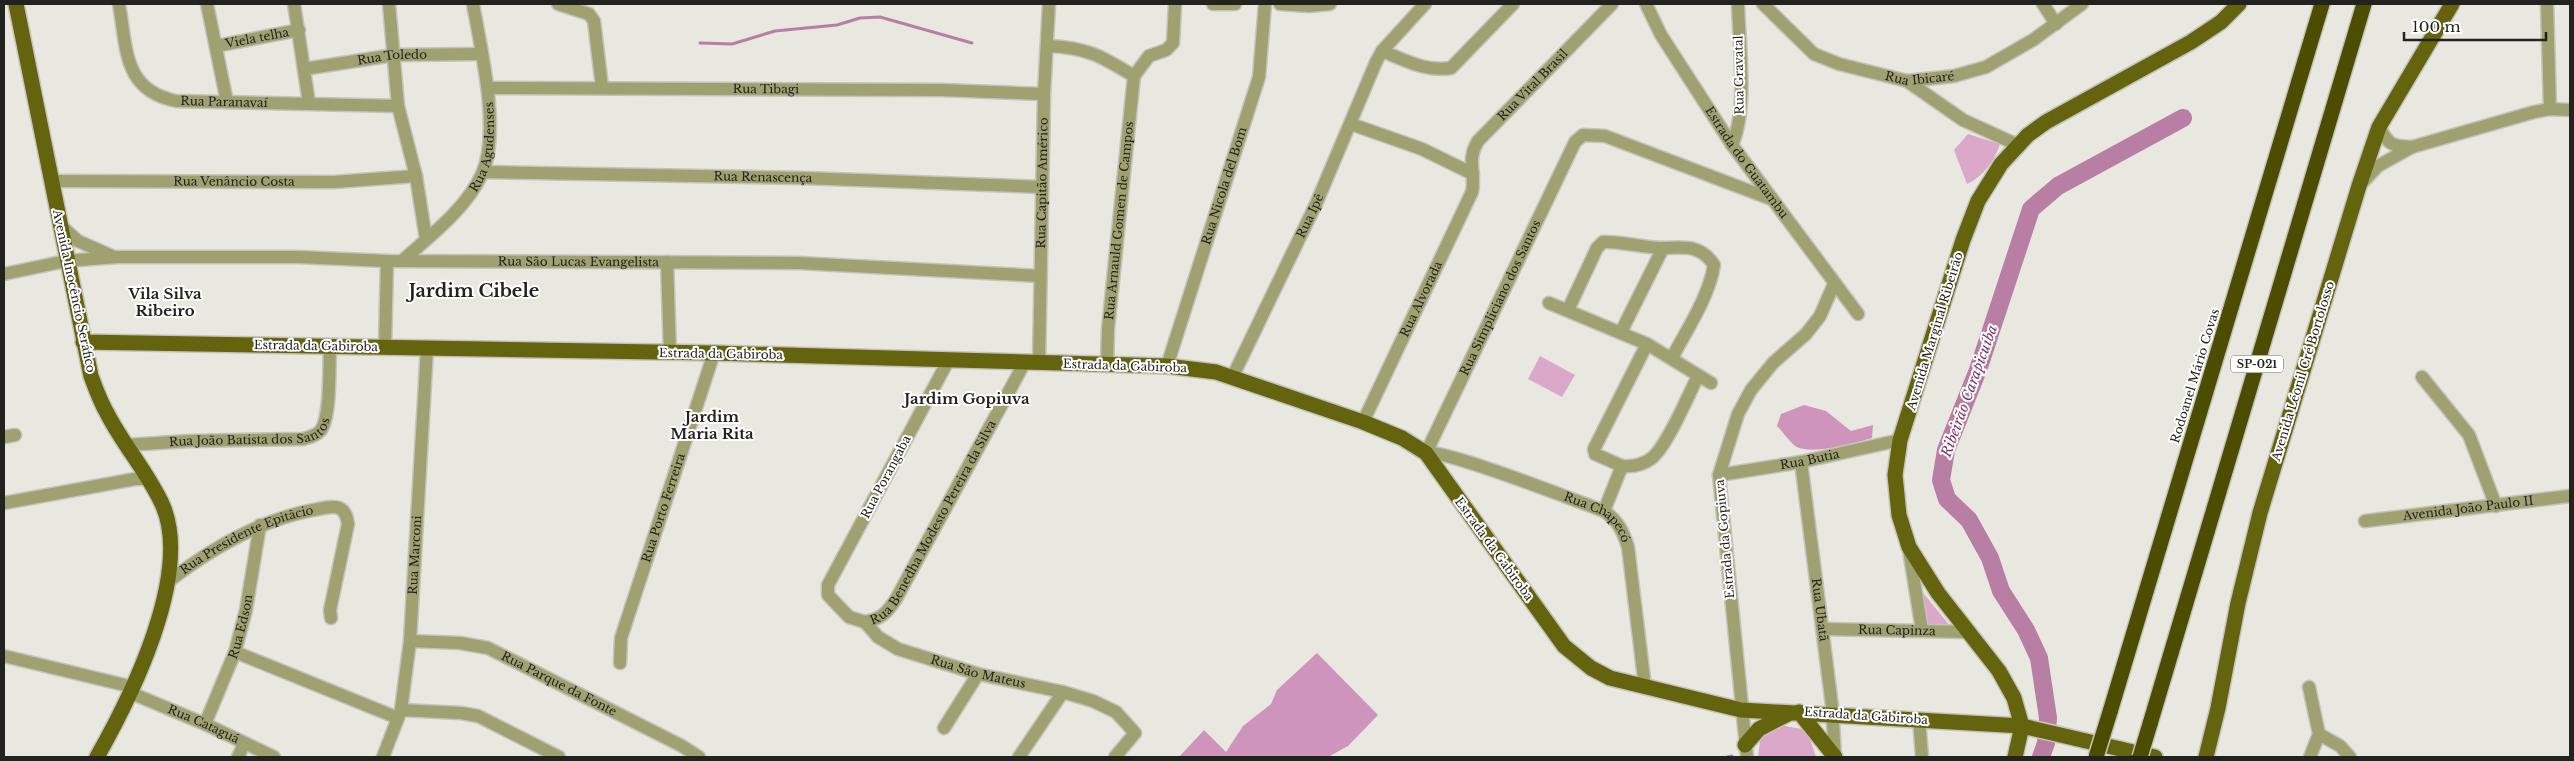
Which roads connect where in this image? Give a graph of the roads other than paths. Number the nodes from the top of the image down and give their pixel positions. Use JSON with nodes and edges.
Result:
{"nodes":[{"id":1,"x":16,"y":4,"type":"edge"},
{"id":2,"x":119,"y":4,"type":"edge"},
{"id":3,"x":207,"y":4,"type":"edge"},
{"id":4,"x":294,"y":4,"type":"edge"},
{"id":5,"x":389,"y":4,"type":"edge"},
{"id":6,"x":473,"y":4,"type":"edge"},
{"id":7,"x":558,"y":4,"type":"edge"},
{"id":8,"x":1049,"y":4,"type":"edge"},
{"id":9,"x":1175,"y":4,"type":"edge"},
{"id":10,"x":1213,"y":4,"type":"edge"},
{"id":11,"x":1235,"y":4,"type":"edge"},
{"id":12,"x":1265,"y":4,"type":"edge"},
{"id":13,"x":1280,"y":4,"type":"edge"},
{"id":14,"x":1330,"y":4,"type":"edge"},
{"id":15,"x":1425,"y":4,"type":"edge"},
{"id":16,"x":1513,"y":4,"type":"edge"},
{"id":17,"x":1612,"y":4,"type":"edge"},
{"id":18,"x":1646,"y":4,"type":"edge"},
{"id":19,"x":1738,"y":4,"type":"edge"},
{"id":20,"x":1763,"y":4,"type":"edge"},
{"id":21,"x":2043,"y":4,"type":"edge"},
{"id":22,"x":2082,"y":4,"type":"edge"},
{"id":23,"x":2239,"y":4,"type":"edge"},
{"id":24,"x":2322,"y":4,"type":"edge"},
{"id":25,"x":2364,"y":4,"type":"edge"},
{"id":26,"x":2452,"y":4,"type":"edge"},
{"id":27,"x":2547,"y":4,"type":"edge"},
{"id":28,"x":2056,"y":24,"type":"junction"},
{"id":29,"x":299,"y":30,"type":"junction"},
{"id":30,"x":216,"y":46,"type":"junction"},
{"id":31,"x":1047,"y":46,"type":"junction"},
{"id":32,"x":1382,"y":51,"type":"junction"},
{"id":33,"x":481,"y":54,"type":"junction"},
{"id":34,"x":394,"y":55,"type":"junction"},
{"id":35,"x":304,"y":69,"type":"junction"},
{"id":36,"x":1134,"y":76,"type":"junction"},
{"id":37,"x":1907,"y":81,"type":"junction"},
{"id":38,"x":602,"y":87,"type":"junction"},
{"id":39,"x":488,"y":88,"type":"junction"},
{"id":40,"x":1044,"y":94,"type":"junction"},
{"id":41,"x":227,"y":102,"type":"junction"},
{"id":42,"x":309,"y":104,"type":"junction"},
{"id":43,"x":398,"y":106,"type":"junction"},
{"id":44,"x":2550,"y":109,"type":"junction"},
{"id":45,"x":2570,"y":110,"type":"edge"},
{"id":46,"x":1351,"y":124,"type":"junction"},
{"id":47,"x":2379,"y":127,"type":"junction"},
{"id":48,"x":1732,"y":144,"type":"junction"},
{"id":49,"x":2018,"y":145,"type":"junction"},
{"id":50,"x":2412,"y":147,"type":"junction"},
{"id":51,"x":483,"y":172,"type":"junction"},
{"id":52,"x":1473,"y":174,"type":"junction"},
{"id":53,"x":416,"y":176,"type":"junction"},
{"id":54,"x":52,"y":181,"type":"junction"},
{"id":55,"x":1042,"y":186,"type":"junction"},
{"id":56,"x":2359,"y":186,"type":"junction"},
{"id":57,"x":1771,"y":199,"type":"junction"},
{"id":58,"x":60,"y":225,"type":"junction"},
{"id":59,"x":426,"y":239,"type":"junction"},
{"id":60,"x":1663,"y":248,"type":"junction"},
{"id":61,"x":117,"y":257,"type":"junction"},
{"id":62,"x":66,"y":261,"type":"junction"},
{"id":63,"x":387,"y":261,"type":"junction"},
{"id":64,"x":402,"y":261,"type":"junction"},
{"id":65,"x":667,"y":262,"type":"junction"},
{"id":66,"x":4,"y":274,"type":"edge"},
{"id":67,"x":1039,"y":276,"type":"junction"},
{"id":68,"x":1834,"y":284,"type":"junction"},
{"id":69,"x":1549,"y":303,"type":"dead end"},
{"id":70,"x":1568,"y":310,"type":"junction"},
{"id":71,"x":1858,"y":314,"type":"dead end"},
{"id":72,"x":1621,"y":332,"type":"junction"},
{"id":73,"x":83,"y":342,"type":"junction"},
{"id":74,"x":1647,"y":344,"type":"junction"},
{"id":75,"x":330,"y":347,"type":"junction"},
{"id":76,"x":385,"y":347,"type":"junction"},
{"id":77,"x":427,"y":348,"type":"junction"},
{"id":78,"x":670,"y":353,"type":"junction"},
{"id":79,"x":714,"y":353,"type":"junction"},
{"id":80,"x":1672,"y":358,"type":"junction"},
{"id":81,"x":948,"y":361,"type":"junction"},
{"id":82,"x":1032,"y":363,"type":"junction"},
{"id":83,"x":1107,"y":366,"type":"junction"},
{"id":84,"x":1167,"y":366,"type":"junction"},
{"id":85,"x":1698,"y":376,"type":"junction"},
{"id":86,"x":2422,"y":377,"type":"dead end"},
{"id":87,"x":1232,"y":378,"type":"junction"},
{"id":88,"x":1711,"y":383,"type":"dead end"},
{"id":89,"x":1364,"y":422,"type":"junction"},
{"id":90,"x":1900,"y":440,"type":"junction"},
{"id":91,"x":127,"y":445,"type":"junction"},
{"id":92,"x":1426,"y":453,"type":"junction"},
{"id":93,"x":1801,"y":462,"type":"junction"},
{"id":94,"x":1622,"y":466,"type":"junction"},
{"id":95,"x":1719,"y":475,"type":"junction"},
{"id":96,"x":146,"y":479,"type":"junction"},
{"id":97,"x":2570,"y":496,"type":"edge"},
{"id":98,"x":4,"y":503,"type":"edge"},
{"id":99,"x":2496,"y":506,"type":"junction"},
{"id":100,"x":1604,"y":511,"type":"junction"},
{"id":101,"x":2365,"y":521,"type":"dead end"},
{"id":102,"x":260,"y":525,"type":"junction"},
{"id":103,"x":1908,"y":547,"type":"junction"},
{"id":104,"x":169,"y":581,"type":"junction"},
{"id":105,"x":828,"y":595,"type":"joint"},
{"id":106,"x":331,"y":618,"type":"dead end"},
{"id":107,"x":865,"y":622,"type":"junction"},
{"id":108,"x":1823,"y":629,"type":"junction"},
{"id":109,"x":1922,"y":630,"type":"junction"},
{"id":110,"x":1970,"y":632,"type":"junction"},
{"id":111,"x":410,"y":641,"type":"junction"},
{"id":112,"x":235,"y":652,"type":"junction"},
{"id":113,"x":4,"y":656,"type":"edge"},
{"id":114,"x":620,"y":663,"type":"dead end"},
{"id":115,"x":978,"y":674,"type":"junction"},
{"id":116,"x":1645,"y":687,"type":"junction"},
{"id":117,"x":2310,"y":688,"type":"dead end"},
{"id":118,"x":132,"y":690,"type":"junction"},
{"id":119,"x":1063,"y":692,"type":"junction"},
{"id":120,"x":1741,"y":710,"type":"junction"},
{"id":121,"x":1796,"y":712,"type":"junction"},
{"id":122,"x":400,"y":714,"type":"junction"},
{"id":123,"x":1832,"y":714,"type":"junction"},
{"id":124,"x":1919,"y":719,"type":"junction"},
{"id":125,"x":205,"y":724,"type":"junction"},
{"id":126,"x":2022,"y":726,"type":"junction"},
{"id":127,"x":944,"y":728,"type":"dead end"},
{"id":128,"x":2320,"y":734,"type":"junction"},
{"id":129,"x":244,"y":744,"type":"junction"},
{"id":130,"x":1746,"y":751,"type":"edge"},
{"id":131,"x":679,"y":752,"type":"edge"},
{"id":132,"x":97,"y":757,"type":"edge"},
{"id":133,"x":238,"y":757,"type":"edge"},
{"id":134,"x":274,"y":757,"type":"edge"},
{"id":135,"x":383,"y":757,"type":"edge"},
{"id":136,"x":559,"y":757,"type":"edge"},
{"id":137,"x":699,"y":757,"type":"edge"},
{"id":138,"x":1019,"y":757,"type":"edge"},
{"id":139,"x":1115,"y":757,"type":"edge"},
{"id":140,"x":1835,"y":757,"type":"edge"},
{"id":141,"x":1922,"y":757,"type":"edge"},
{"id":142,"x":2015,"y":757,"type":"edge"},
{"id":143,"x":2096,"y":757,"type":"edge"},
{"id":144,"x":2140,"y":757,"type":"edge"},
{"id":145,"x":2154,"y":757,"type":"edge"},
{"id":146,"x":2206,"y":757,"type":"edge"},
{"id":147,"x":2310,"y":757,"type":"edge"},
{"id":148,"x":2350,"y":757,"type":"edge"}],
"edges":[{"from":1,"to":54,"type":"main road","name":"Avenida Inocêncio Seráfico"},
{"from":2,"to":41,"type":"street","name":"Rua Paranavaí"},
{"from":3,"to":30,"type":"street"},
{"from":4,"to":29,"type":"street"},
{"from":5,"to":34,"type":"street"},
{"from":6,"to":33,"type":"street","name":"Rua Agudenses"},
{"from":7,"to":38,"type":"street"},
{"from":8,"to":31,"type":"street","name":"Rua Capitão Américo"},
{"from":9,"to":36,"type":"street"},
{"from":10,"to":11,"type":"street"},
{"from":12,"to":84,"type":"street","name":"Rua Nicola del Bom"},
{"from":13,"to":14,"type":"street"},
{"from":15,"to":32,"type":"street","name":"Rua Ipê"},
{"from":16,"to":32,"type":"street"},
{"from":17,"to":52,"type":"street","name":"Rua Vital Brasil"},
{"from":18,"to":48,"type":"street","name":"Estrada do Guatambu"},
{"from":19,"to":48,"type":"street","name":"Rua Gravatal"},
{"from":20,"to":37,"type":"street","name":"Rua Ibicaré"},
{"from":21,"to":28,"type":"street"},
{"from":22,"to":28,"type":"street","name":"Rua Ibicaré"},
{"from":23,"to":49,"type":"main road","name":"Avenida Marginal Ribeirão"},
{"from":24,"to":143,"type":"highway","name":"Rodoanel Mário Covas","number":"SP-021","bridge":true},
{"from":25,"to":144,"type":"highway","number":"SP-021","bridge":true},
{"from":26,"to":47,"type":"main road","name":"Avenida Léonil Cré Bortolosso"},
{"from":27,"to":44,"type":"street"},
{"from":28,"to":37,"type":"street","name":"Rua Ibicaré"},
{"from":29,"to":30,"type":"street","name":"Viela telha"},
{"from":29,"to":35,"type":"street"},
{"from":30,"to":41,"type":"street"},
{"from":31,"to":36,"type":"street"},
{"from":31,"to":40,"type":"street","name":"Rua Capitão Américo"},
{"from":32,"to":46,"type":"street","name":"Rua Ipê"},
{"from":33,"to":34,"type":"street","name":"Rua Toledo"},
{"from":33,"to":39,"type":"street","name":"Rua Agudenses"},
{"from":34,"to":35,"type":"street","name":"Rua Toledo"},
{"from":34,"to":43,"type":"street"},
{"from":35,"to":42,"type":"street"},
{"from":36,"to":83,"type":"street","name":"Rua Arnauld Gomen de Campos"},
{"from":37,"to":49,"type":"street"},
{"from":38,"to":39,"type":"street","name":"Rua Tibagi"},
{"from":38,"to":40,"type":"street","name":"Rua Tibagi"},
{"from":39,"to":51,"type":"street","name":"Rua Agudenses"},
{"from":40,"to":55,"type":"street","name":"Rua Capitão Américo"},
{"from":41,"to":42,"type":"street","name":"Rua Paranavaí"},
{"from":42,"to":43,"type":"street","name":"Rua Paranavaí"},
{"from":43,"to":53,"type":"street"},
{"from":44,"to":45,"type":"street"},
{"from":44,"to":50,"type":"street"},
{"from":46,"to":52,"type":"street"},
{"from":46,"to":87,"type":"street","name":"Rua Ipê"},
{"from":47,"to":50,"type":"street"},
{"from":47,"to":56,"type":"main road","name":"Avenida Léonil Cré Bortolosso"},
{"from":48,"to":57,"type":"street","name":"Estrada do Guatambu"},
{"from":49,"to":90,"type":"main road","name":"Avenida Marginal Ribeirão"},
{"from":50,"to":56,"type":"street"},
{"from":51,"to":55,"type":"street","name":"Rua Renascença"},
{"from":51,"to":59,"type":"street","name":"Rua Agudenses"},
{"from":52,"to":89,"type":"street","name":"Rua Alvorada"},
{"from":53,"to":54,"type":"street","name":"Rua Venâncio Costa"},
{"from":53,"to":59,"type":"street"},
{"from":54,"to":58,"type":"main road","name":"Avenida Inocêncio Seráfico"},
{"from":55,"to":67,"type":"street","name":"Rua Capitão Américo"},
{"from":56,"to":146,"type":"main road","name":"Avenida Léonil Cré Bortolosso"},
{"from":57,"to":68,"type":"street","name":"Estrada do Guatambu"},
{"from":57,"to":92,"type":"street","name":"Rua Simpliciano dos Santos"},
{"from":58,"to":61,"type":"street","name":"Rua São Lucas Evangelista"},
{"from":58,"to":62,"type":"main road","name":"Avenida Inocêncio Seráfico"},
{"from":59,"to":64,"type":"street","name":"Rua Agudenses"},
{"from":60,"to":70,"type":"street"},
{"from":60,"to":72,"type":"street"},
{"from":60,"to":80,"type":"street"},
{"from":61,"to":62,"type":"street","name":"Rua São Lucas Evangelista"},
{"from":61,"to":63,"type":"street","name":"Rua São Lucas Evangelista"},
{"from":62,"to":66,"type":"street","name":"Rua São Lucas Evangelista"},
{"from":62,"to":73,"type":"main road","name":"Avenida Inocêncio Seráfico"},
{"from":63,"to":64,"type":"street","name":"Rua São Lucas Evangelista"},
{"from":63,"to":76,"type":"street"},
{"from":64,"to":65,"type":"street","name":"Rua São Lucas Evangelista"},
{"from":65,"to":67,"type":"street","name":"Rua São Lucas Evangelista"},
{"from":65,"to":78,"type":"street"},
{"from":67,"to":82,"type":"street","name":"Rua Capitão Américo"},
{"from":68,"to":71,"type":"street","name":"Estrada do Guatambu"},
{"from":68,"to":95,"type":"street","name":"Estrada da Gopiuva"},
{"from":69,"to":70,"type":"street"},
{"from":70,"to":72,"type":"street"},
{"from":72,"to":74,"type":"street"},
{"from":73,"to":75,"type":"main road","name":"Estrada da Gabiroba"},
{"from":73,"to":91,"type":"main road","name":"Avenida Inocêncio Seráfico"},
{"from":74,"to":80,"type":"street"},
{"from":74,"to":94,"type":"street"},
{"from":75,"to":76,"type":"main road","name":"Estrada da Gabiroba"},
{"from":75,"to":91,"type":"street","name":"Rua João Batista dos Santos"},
{"from":76,"to":77,"type":"main road","name":"Estrada da Gabiroba"},
{"from":77,"to":78,"type":"main road","name":"Estrada da Gabiroba"},
{"from":77,"to":111,"type":"street","name":"Rua Marconi"},
{"from":78,"to":79,"type":"main road","name":"Estrada da Gabiroba"},
{"from":79,"to":81,"type":"main road","name":"Estrada da Gabiroba"},
{"from":79,"to":114,"type":"street","name":"Rua Porto Ferreira"},
{"from":80,"to":85,"type":"street"},
{"from":81,"to":82,"type":"main road","name":"Estrada da Gabiroba"},
{"from":81,"to":105,"type":"street","name":"Rua Porangaba"},
{"from":82,"to":83,"type":"main road","name":"Estrada da Gabiroba"},
{"from":82,"to":107,"type":"street","name":"Rua Benedha Modesto Pereira da Silva"},
{"from":83,"to":84,"type":"main road","name":"Estrada da Gabiroba"},
{"from":84,"to":87,"type":"main road","name":"Estrada da Gabiroba"},
{"from":85,"to":88,"type":"street"},
{"from":85,"to":94,"type":"street"},
{"from":86,"to":99,"type":"street"},
{"from":87,"to":89,"type":"main road","name":"Estrada da Gabiroba"},
{"from":89,"to":92,"type":"main road","name":"Estrada da Gabiroba"},
{"from":90,"to":93,"type":"street","name":"Rua Butia"},
{"from":90,"to":103,"type":"main road","name":"Avenida Marginal Ribeirão"},
{"from":91,"to":96,"type":"main road","name":"Avenida Inocêncio Seráfico"},
{"from":92,"to":100,"type":"street","name":"Rua Chapecó"},
{"from":92,"to":116,"type":"main road","name":"Estrada da Gabiroba"},
{"from":93,"to":95,"type":"street","name":"Rua Butia"},
{"from":93,"to":108,"type":"street","name":"Rua Ubatã"},
{"from":94,"to":100,"type":"street"},
{"from":95,"to":120,"type":"street","name":"Estrada da Gopiuva"},
{"from":96,"to":98,"type":"street"},
{"from":96,"to":104,"type":"main road","name":"Avenida Inocêncio Seráfico"},
{"from":97,"to":99,"type":"street","name":"Avenida João Paulo II"},
{"from":99,"to":101,"type":"street","name":"Avenida João Paulo II"},
{"from":100,"to":116,"type":"street","name":"Rua Chapecó"},
{"from":102,"to":104,"type":"street","name":"Rua Presidente Epitâcio"},
{"from":102,"to":106,"type":"street","name":"Rua Presidente Epitâcio"},
{"from":102,"to":112,"type":"street","name":"Rua Edson"},
{"from":103,"to":109,"type":"street"},
{"from":103,"to":110,"type":"main road","name":"Avenida Marginal Ribeirão"},
{"from":104,"to":118,"type":"main road","name":"Avenida Inocêncio Seráfico"},
{"from":105,"to":107,"type":"street","name":"Rua São Mateus"},
{"from":107,"to":115,"type":"street","name":"Rua São Mateus"},
{"from":108,"to":109,"type":"street","name":"Rua Capinza"},
{"from":108,"to":123,"type":"street","name":"Rua Ubatã"},
{"from":109,"to":110,"type":"street","name":"Rua Capinza"},
{"from":110,"to":126,"type":"main road","name":"Avenida Marginal Ribeirão"},
{"from":111,"to":122,"type":"street","name":"Rua Marconi"},
{"from":111,"to":131,"type":"street","name":"Rua Parque da Fonte"},
{"from":112,"to":122,"type":"street"},
{"from":112,"to":125,"type":"street","name":"Rua Edson"},
{"from":113,"to":118,"type":"street","name":"Rua Cataguá"},
{"from":115,"to":119,"type":"street","name":"Rua São Mateus"},
{"from":115,"to":127,"type":"street"},
{"from":116,"to":120,"type":"main road","name":"Estrada da Gabiroba"},
{"from":117,"to":128,"type":"street"},
{"from":118,"to":125,"type":"street","name":"Rua Cataguá"},
{"from":118,"to":132,"type":"main road","name":"Avenida Inocêncio Seráfico"},
{"from":119,"to":138,"type":"street"},
{"from":119,"to":139,"type":"street","name":"Rua São Mateus"},
{"from":120,"to":121,"type":"main road","name":"Estrada da Gabiroba"},
{"from":120,"to":130,"type":"street","name":"Estrada da Gopiuva"},
{"from":121,"to":123,"type":"main road","name":"Estrada da Gabiroba"},
{"from":121,"to":130,"type":"main road"},
{"from":121,"to":140,"type":"main road"},
{"from":122,"to":135,"type":"street","name":"Rua Marconi"},
{"from":122,"to":136,"type":"street"},
{"from":123,"to":124,"type":"main road","name":"Estrada da Gabiroba"},
{"from":123,"to":140,"type":"street","name":"Rua Ubatã"},
{"from":124,"to":126,"type":"main road","name":"Estrada da Gabiroba"},
{"from":124,"to":141,"type":"street"},
{"from":125,"to":129,"type":"street","name":"Rua Cataguá"},
{"from":126,"to":142,"type":"main road","name":"Avenida Marginal Ribeirão"},
{"from":126,"to":145,"type":"main road","name":"Estrada da Gabiroba"},
{"from":128,"to":147,"type":"street"},
{"from":128,"to":148,"type":"street"},
{"from":129,"to":133,"type":"street"},
{"from":129,"to":134,"type":"street","name":"Rua Cataguá"},
{"from":131,"to":137,"type":"street","name":"Rua Parque da Fonte"}]}
